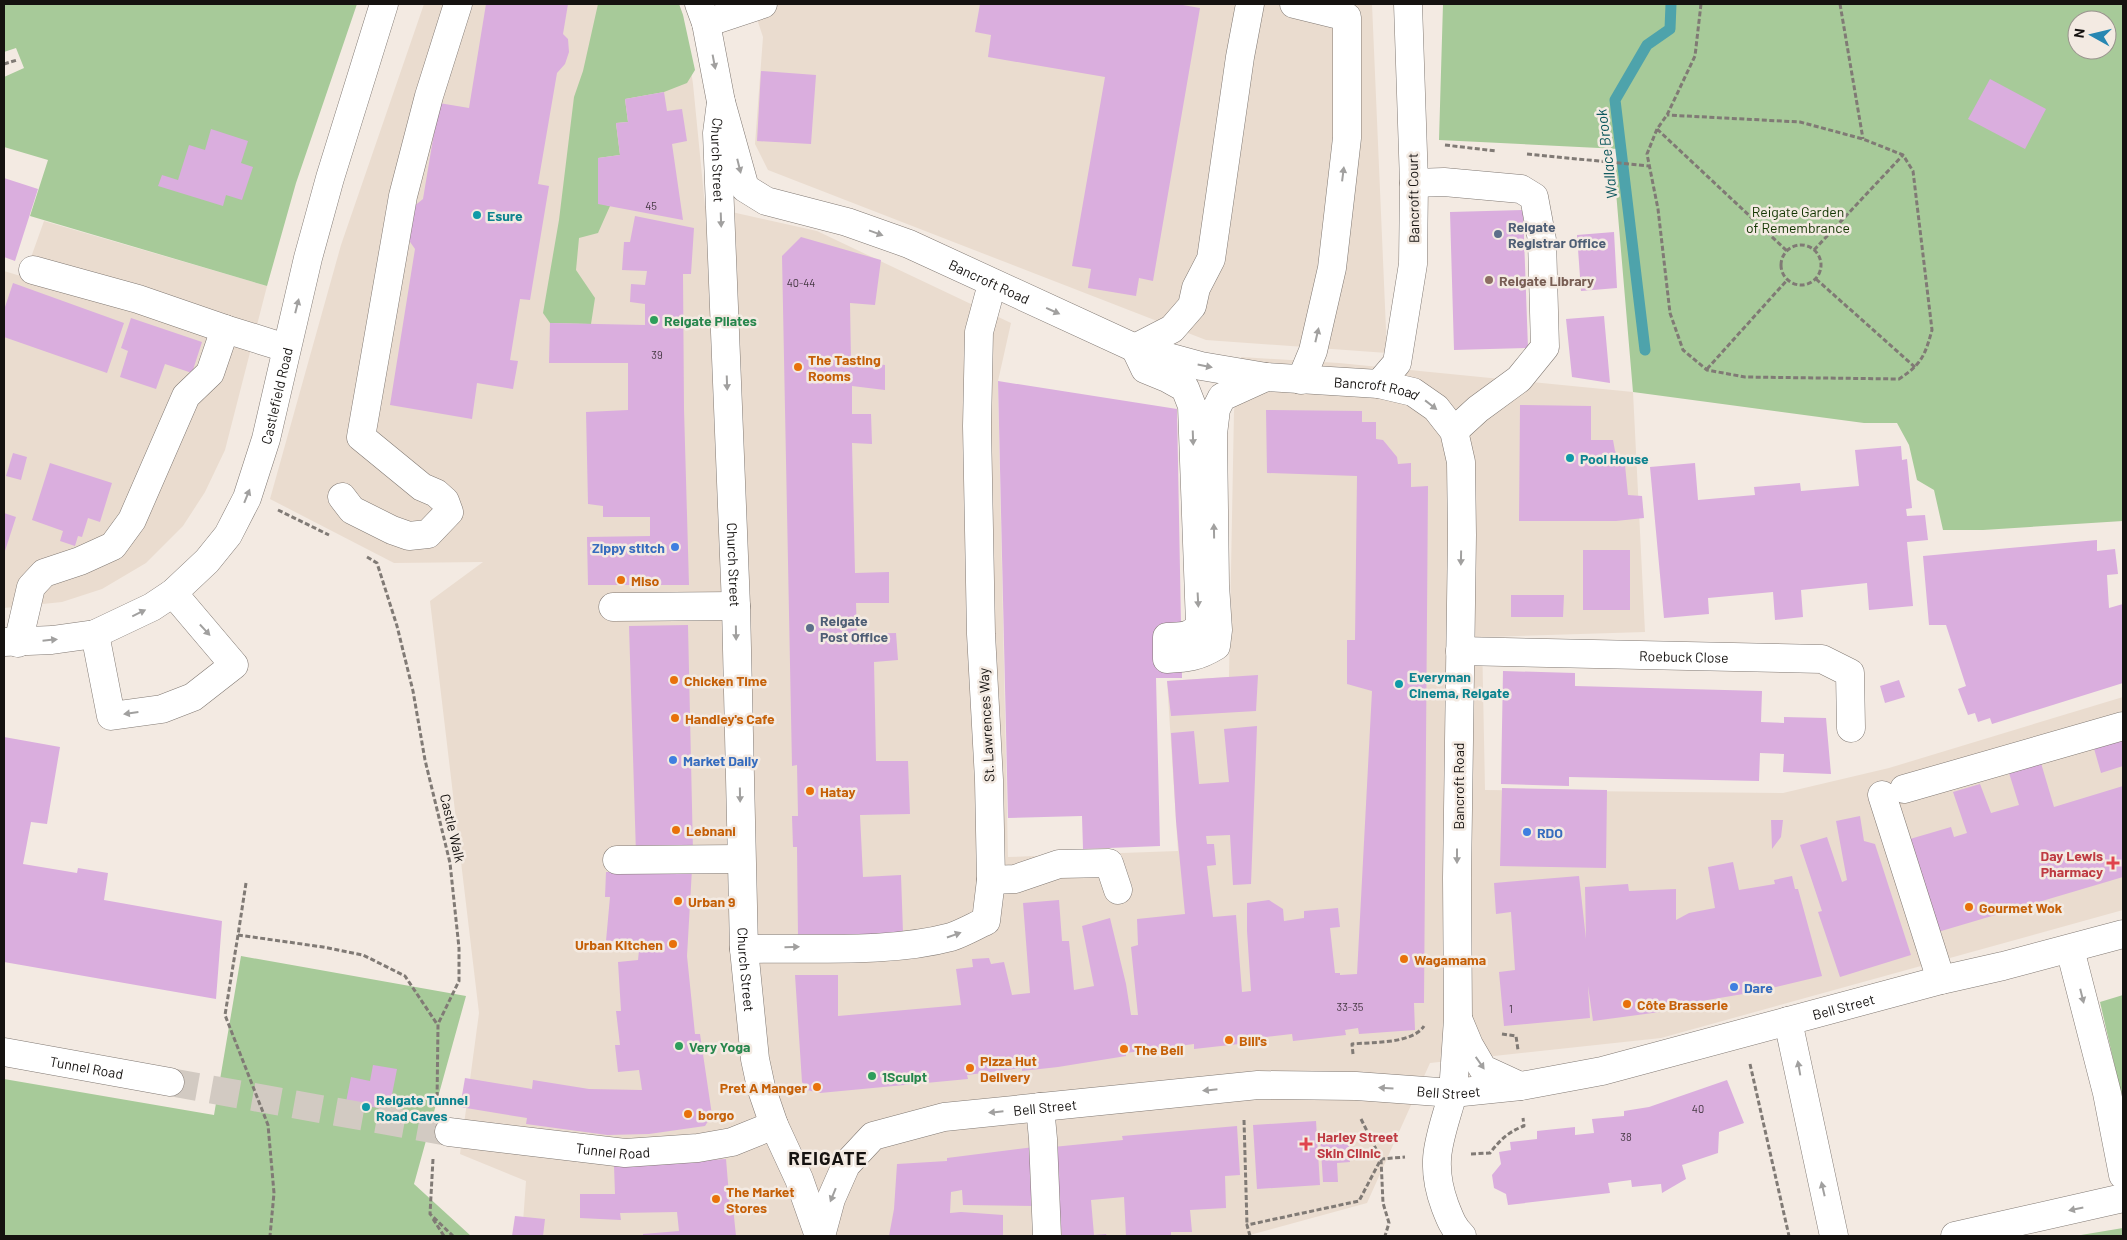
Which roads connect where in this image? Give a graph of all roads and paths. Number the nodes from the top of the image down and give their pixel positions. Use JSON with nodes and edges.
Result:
{"nodes":[{"id":1,"x":384,"y":4,"type":"edge"},
{"id":2,"x":401,"y":4,"type":"edge"},
{"id":3,"x":458,"y":4,"type":"edge"},
{"id":4,"x":763,"y":4,"type":"edge"},
{"id":5,"x":1250,"y":4,"type":"edge"},
{"id":6,"x":1294,"y":4,"type":"edge"},
{"id":7,"x":1408,"y":4,"type":"edge"},
{"id":8,"x":1702,"y":4,"type":"edge"},
{"id":9,"x":1840,"y":4,"type":"edge"},
{"id":10,"x":703,"y":13,"type":"edge"},
{"id":11,"x":17,"y":60,"type":"dead end"},
{"id":12,"x":4,"y":64,"type":"edge"},
{"id":13,"x":721,"y":102,"type":"junction"},
{"id":14,"x":1667,"y":115,"type":"junction"},
{"id":15,"x":1656,"y":129,"type":"junction"},
{"id":16,"x":1863,"y":139,"type":"junction"},
{"id":17,"x":1903,"y":155,"type":"junction"},
{"id":18,"x":1616,"y":164,"type":"dead end"},
{"id":19,"x":1649,"y":166,"type":"junction"},
{"id":20,"x":1414,"y":183,"type":"junction"},
{"id":21,"x":1786,"y":250,"type":"junction"},
{"id":22,"x":1814,"y":250,"type":"junction"},
{"id":23,"x":308,"y":258,"type":"junction"},
{"id":24,"x":33,"y":270,"type":"dead end"},
{"id":25,"x":1788,"y":279,"type":"junction"},
{"id":26,"x":1816,"y":280,"type":"junction"},
{"id":27,"x":992,"y":284,"type":"junction"},
{"id":28,"x":225,"y":329,"type":"junction"},
{"id":29,"x":286,"y":348,"type":"junction"},
{"id":30,"x":1134,"y":348,"type":"junction"},
{"id":31,"x":1916,"y":368,"type":"junction"},
{"id":32,"x":1707,"y":370,"type":"junction"},
{"id":33,"x":1266,"y":377,"type":"junction"},
{"id":34,"x":1300,"y":380,"type":"junction"},
{"id":35,"x":1378,"y":384,"type":"junction"},
{"id":36,"x":1454,"y":431,"type":"junction"},
{"id":37,"x":342,"y":497,"type":"dead end"},
{"id":38,"x":247,"y":498,"type":"junction"},
{"id":39,"x":336,"y":539,"type":"dead end"},
{"id":40,"x":361,"y":554,"type":"dead end"},
{"id":41,"x":173,"y":593,"type":"junction"},
{"id":42,"x":736,"y":606,"type":"junction"},
{"id":43,"x":613,"y":607,"type":"dead end"},
{"id":44,"x":95,"y":634,"type":"junction"},
{"id":45,"x":11,"y":642,"type":"edge"},
{"id":46,"x":1460,"y":651,"type":"junction"},
{"id":47,"x":2123,"y":726,"type":"edge"},
{"id":48,"x":1851,"y":728,"type":"dead end"},
{"id":49,"x":741,"y":859,"type":"junction"},
{"id":50,"x":617,"y":860,"type":"dead end"},
{"id":51,"x":991,"y":880,"type":"junction"},
{"id":52,"x":246,"y":884,"type":"dead end"},
{"id":53,"x":1118,"y":890,"type":"dead end"},
{"id":54,"x":2123,"y":934,"type":"edge"},
{"id":55,"x":238,"y":935,"type":"junction"},
{"id":56,"x":744,"y":949,"type":"junction"},
{"id":57,"x":2070,"y":949,"type":"junction"},
{"id":58,"x":1941,"y":980,"type":"junction"},
{"id":59,"x":1458,"y":1019,"type":"junction"},
{"id":60,"x":1788,"y":1021,"type":"junction"},
{"id":61,"x":438,"y":1024,"type":"junction"},
{"id":62,"x":1742,"y":1034,"type":"junction"},
{"id":63,"x":4,"y":1052,"type":"edge"},
{"id":64,"x":170,"y":1082,"type":"tunnel mouth"},
{"id":65,"x":1521,"y":1086,"type":"junction"},
{"id":66,"x":1242,"y":1087,"type":"junction"},
{"id":67,"x":1452,"y":1092,"type":"junction"},
{"id":68,"x":437,"y":1108,"type":"dead end"},
{"id":69,"x":1040,"y":1108,"type":"junction"},
{"id":70,"x":774,"y":1125,"type":"junction"},
{"id":71,"x":449,"y":1132,"type":"tunnel mouth"},
{"id":72,"x":434,"y":1155,"type":"dead end"},
{"id":73,"x":1436,"y":1155,"type":"junction"},
{"id":74,"x":2123,"y":1176,"type":"edge"},
{"id":75,"x":2123,"y":1198,"type":"edge"},
{"id":76,"x":430,"y":1214,"type":"junction"},
{"id":77,"x":1247,"y":1226,"type":"junction"},
{"id":78,"x":270,"y":1236,"type":"edge"},
{"id":79,"x":444,"y":1236,"type":"edge"},
{"id":80,"x":453,"y":1236,"type":"edge"},
{"id":81,"x":820,"y":1236,"type":"edge"},
{"id":82,"x":1047,"y":1236,"type":"edge"},
{"id":83,"x":1250,"y":1236,"type":"edge"},
{"id":84,"x":1462,"y":1236,"type":"edge"},
{"id":85,"x":1789,"y":1236,"type":"edge"},
{"id":86,"x":1834,"y":1236,"type":"edge"},
{"id":87,"x":1955,"y":1236,"type":"edge"}],
"edges":[{"from":1,"to":23,"type":"main road","name":"Castlefield Road"},
{"from":2,"to":23,"type":"main road"},
{"from":3,"to":37,"type":"main road"},
{"from":4,"to":10,"type":"main road"},
{"from":5,"to":30,"type":"main road"},
{"from":34,"to":6,"type":"main road","one_way":true},
{"from":7,"to":20,"type":"main road","name":"Bancroft Court"},
{"from":8,"to":14,"type":"path"},
{"from":9,"to":16,"type":"path"},
{"from":10,"to":13,"type":"main road","name":"Church Street","one_way":true},
{"from":11,"to":12,"type":"path"},
{"from":13,"to":27,"type":"main road","name":"Bancroft Road","one_way":true},
{"from":13,"to":42,"type":"main road","name":"Church Street","one_way":true},
{"from":14,"to":15,"type":"path"},
{"from":14,"to":16,"type":"path"},
{"from":15,"to":19,"type":"path"},
{"from":15,"to":21,"type":"path"},
{"from":16,"to":17,"type":"path"},
{"from":17,"to":22,"type":"path"},
{"from":17,"to":31,"type":"path"},
{"from":18,"to":19,"type":"path"},
{"from":19,"to":32,"type":"path"},
{"from":20,"to":35,"type":"main road","name":"Bancroft Court"},
{"from":20,"to":36,"type":"main road"},
{"from":21,"to":22,"type":"path"},
{"from":21,"to":25,"type":"path"},
{"from":22,"to":26,"type":"path"},
{"from":29,"to":23,"type":"main road","name":"Castlefield Road","one_way":true},
{"from":24,"to":28,"type":"main road"},
{"from":25,"to":26,"type":"path"},
{"from":25,"to":32,"type":"path"},
{"from":26,"to":31,"type":"path"},
{"from":27,"to":30,"type":"main road","name":"Bancroft Road","one_way":true},
{"from":27,"to":51,"type":"main road","name":"St. Lawrences Way"},
{"from":28,"to":29,"type":"main road"},
{"from":28,"to":45,"type":"main road"},
{"from":38,"to":29,"type":"main road","name":"Castlefield Road","one_way":true},
{"from":30,"to":33,"type":"main road","name":"Bancroft Road","one_way":true},
{"from":30,"to":33,"type":"main road","one_way":true},
{"from":31,"to":32,"type":"path"},
{"from":33,"to":34,"type":"main road","name":"Bancroft Road"},
{"from":34,"to":35,"type":"main road","name":"Bancroft Road"},
{"from":35,"to":36,"type":"main road","name":"Bancroft Road","one_way":true},
{"from":36,"to":46,"type":"main road","name":"Bancroft Road","one_way":true},
{"from":38,"to":39,"type":"path"},
{"from":38,"to":41,"type":"main road","name":"Castlefield Road"},
{"from":40,"to":61,"type":"path","name":"Castle Walk"},
{"from":44,"to":41,"type":"main road","name":"Castlefield Road","one_way":true},
{"from":41,"to":44,"type":"main road","one_way":true},
{"from":42,"to":43,"type":"main road"},
{"from":42,"to":49,"type":"main road","name":"Church Street","one_way":true},
{"from":45,"to":44,"type":"main road","name":"Castlefield Road","one_way":true},
{"from":46,"to":48,"type":"main road","name":"Roebuck Close"},
{"from":46,"to":59,"type":"main road","name":"Bancroft Road","one_way":true},
{"from":47,"to":58,"type":"main road"},
{"from":49,"to":50,"type":"main road"},
{"from":49,"to":56,"type":"main road","name":"Church Street"},
{"from":51,"to":53,"type":"main road"},
{"from":56,"to":51,"type":"main road","name":"St. Lawrences Way","one_way":true},
{"from":52,"to":55,"type":"path"},
{"from":54,"to":57,"type":"main road","name":"Bell Street"},
{"from":55,"to":61,"type":"path"},
{"from":55,"to":78,"type":"path"},
{"from":56,"to":70,"type":"main road","name":"Church Street"},
{"from":57,"to":58,"type":"main road","name":"Bell Street"},
{"from":57,"to":74,"type":"main road","one_way":true},
{"from":58,"to":60,"type":"main road","name":"Bell Street"},
{"from":59,"to":65,"type":"main road","one_way":true},
{"from":59,"to":67,"type":"main road","name":"Bancroft Road"},
{"from":60,"to":62,"type":"main road","name":"Bell Street"},
{"from":86,"to":60,"type":"main road","one_way":true},
{"from":61,"to":68,"type":"path","name":"Castle Walk"},
{"from":62,"to":65,"type":"main road","name":"Bell Street"},
{"from":62,"to":85,"type":"path"},
{"from":63,"to":64,"type":"main road","name":"Tunnel Road"},
{"from":65,"to":67,"type":"main road","name":"Bell Street"},
{"from":67,"to":66,"type":"main road","name":"Bell Street","one_way":true},
{"from":66,"to":69,"type":"main road","name":"Bell Street","one_way":true},
{"from":66,"to":77,"type":"path"},
{"from":67,"to":73,"type":"main road","name":"Bancroft Road"},
{"from":69,"to":81,"type":"main road","name":"Bell Street","one_way":true},
{"from":69,"to":82,"type":"main road"},
{"from":70,"to":71,"type":"main road","name":"Tunnel Road"},
{"from":70,"to":81,"type":"main road","name":"Church Street"},
{"from":72,"to":76,"type":"path"},
{"from":73,"to":77,"type":"path"},
{"from":73,"to":84,"type":"main road","name":"Bancroft Road"},
{"from":75,"to":87,"type":"main road","one_way":true},
{"from":76,"to":79,"type":"path"},
{"from":76,"to":80,"type":"path"},
{"from":77,"to":83,"type":"path"}]}
